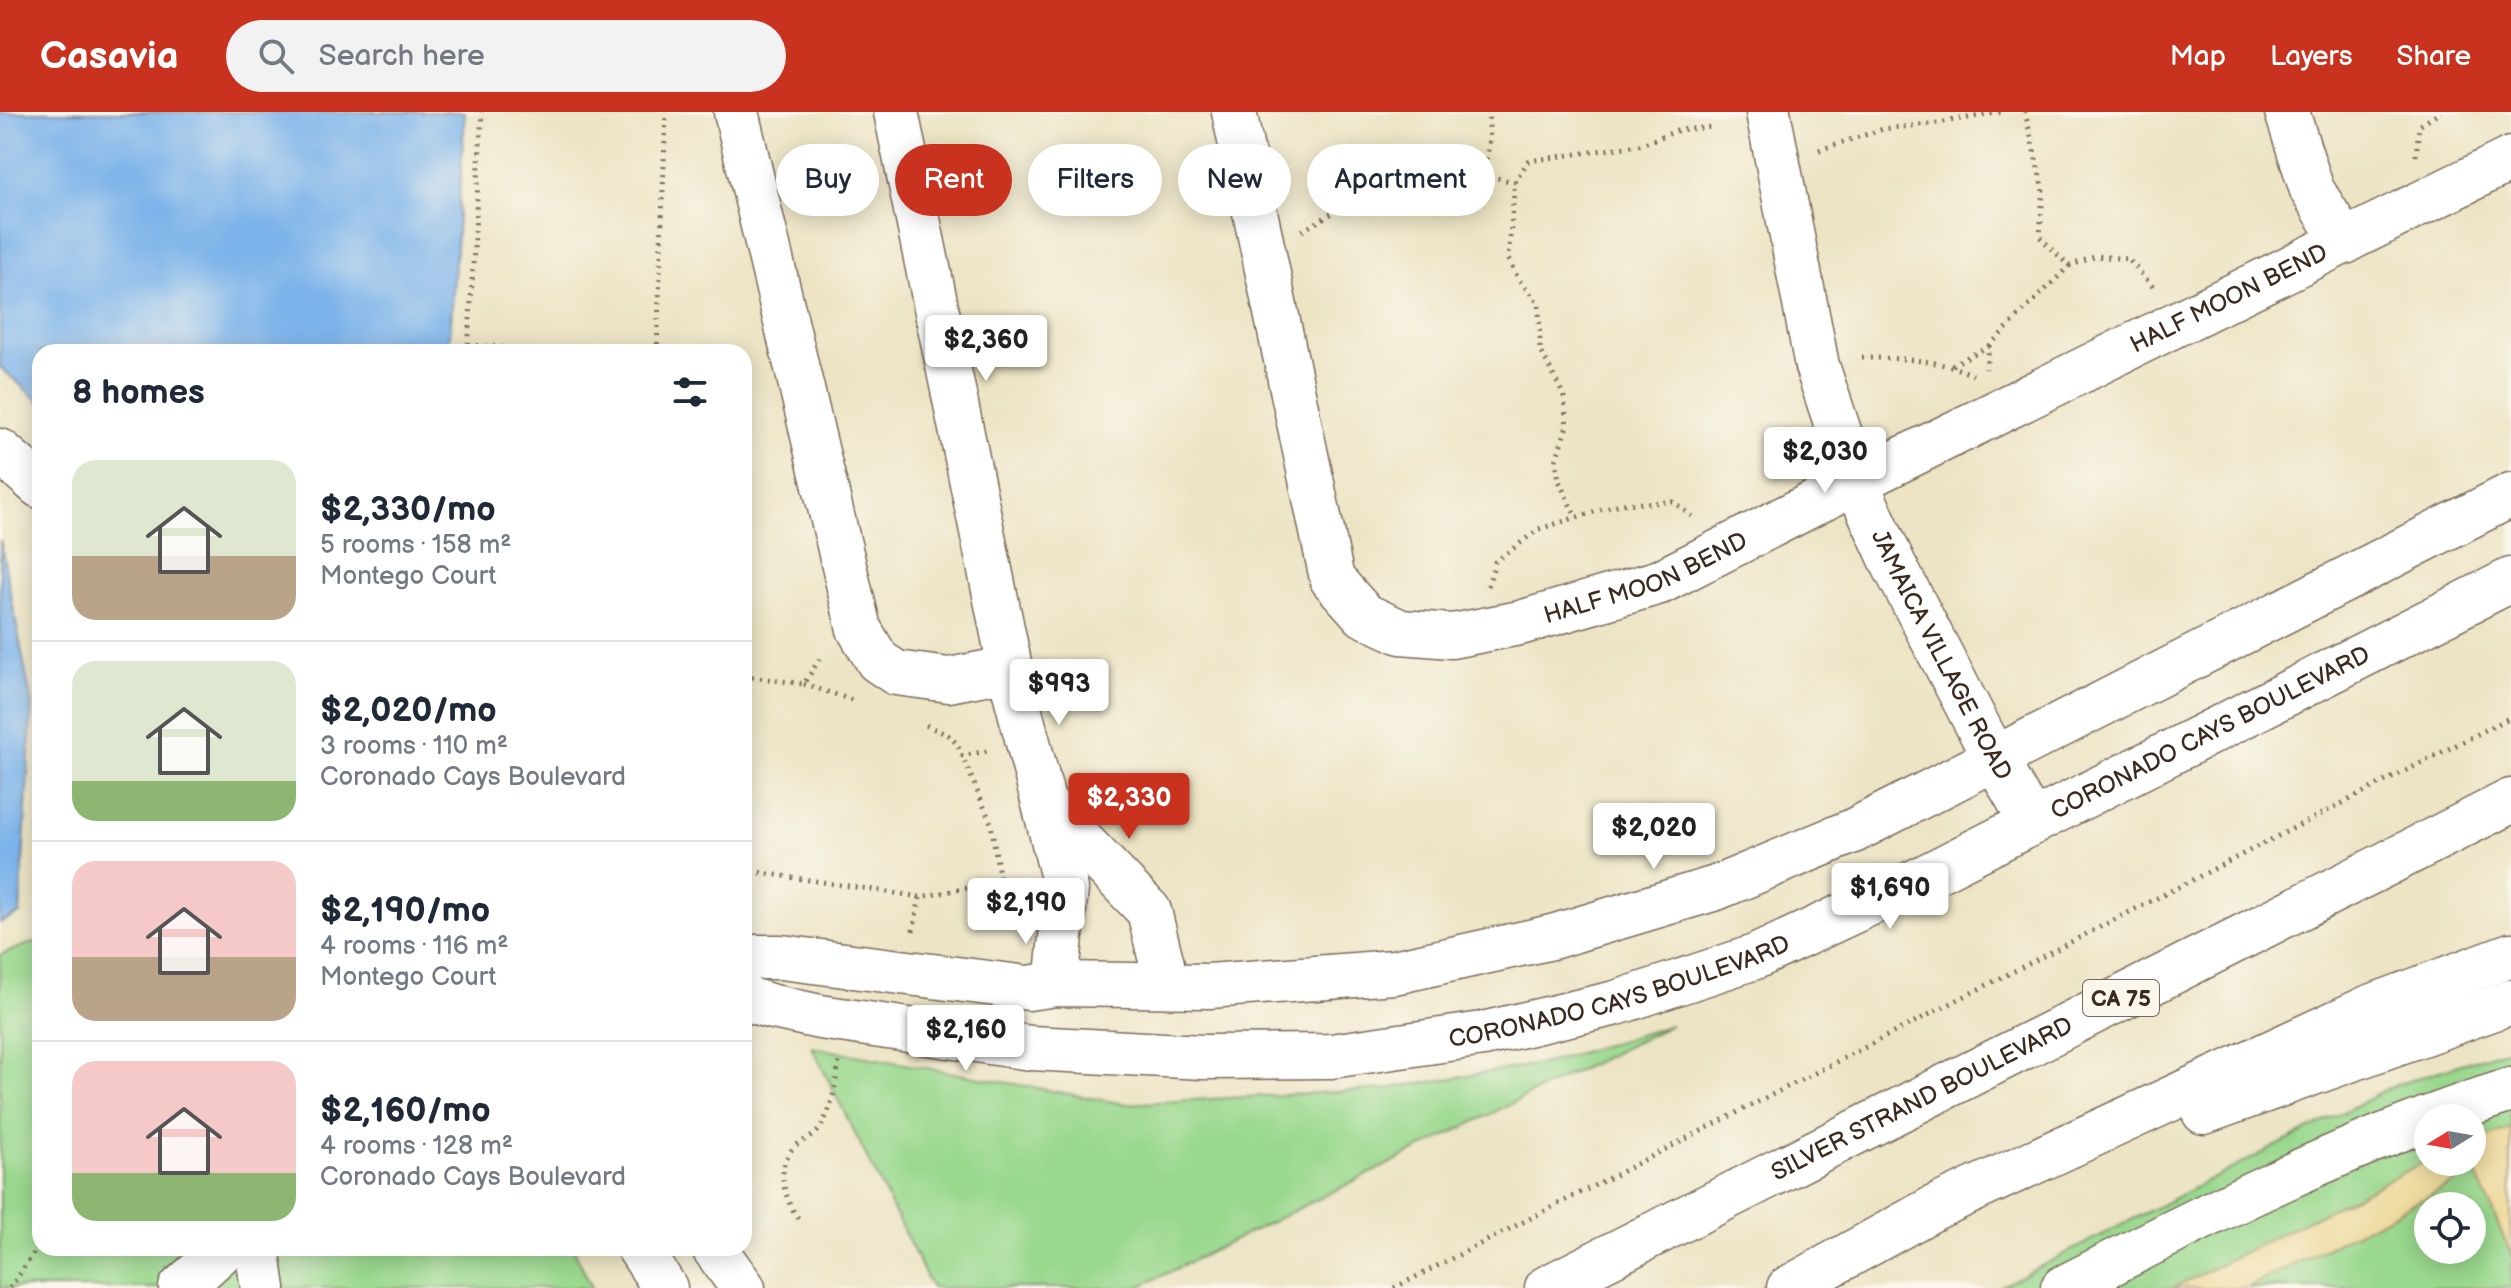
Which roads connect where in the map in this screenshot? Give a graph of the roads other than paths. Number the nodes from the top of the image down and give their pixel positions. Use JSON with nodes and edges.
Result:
{"nodes":[{"id":1,"x":736,"y":112,"type":"edge"},
{"id":2,"x":896,"y":112,"type":"edge"},
{"id":3,"x":1234,"y":112,"type":"edge"},
{"id":4,"x":1768,"y":112,"type":"edge"},
{"id":5,"x":2287,"y":112,"type":"edge"},
{"id":6,"x":2511,"y":159,"type":"edge"},
{"id":7,"x":2345,"y":242,"type":"junction"},
{"id":8,"x":0,"y":451,"type":"edge"},
{"id":9,"x":32,"y":479,"type":"edge"},
{"id":10,"x":1856,"y":482,"type":"junction"},
{"id":11,"x":2511,"y":495,"type":"edge"},
{"id":12,"x":2511,"y":580,"type":"edge"},
{"id":13,"x":1010,"y":668,"type":"junction"},
{"id":14,"x":1995,"y":759,"type":"junction"},
{"id":15,"x":1042,"y":800,"type":"junction"},
{"id":16,"x":2511,"y":801,"type":"edge"},
{"id":17,"x":2032,"y":823,"type":"junction"},
{"id":18,"x":2511,"y":955,"type":"edge"},
{"id":19,"x":752,"y":957,"type":"edge"},
{"id":20,"x":1056,"y":984,"type":"junction"},
{"id":21,"x":1167,"y":985,"type":"junction"},
{"id":22,"x":752,"y":1001,"type":"edge"},
{"id":23,"x":2511,"y":1002,"type":"edge"},
{"id":24,"x":2511,"y":1090,"type":"edge"},
{"id":25,"x":1934,"y":1208,"type":"junction"},
{"id":26,"x":216,"y":1256,"type":"edge"},
{"id":27,"x":258,"y":1256,"type":"edge"},
{"id":28,"x":644,"y":1256,"type":"edge"},
{"id":29,"x":720,"y":1256,"type":"edge"},
{"id":30,"x":181,"y":1288,"type":"edge"},
{"id":31,"x":263,"y":1288,"type":"edge"},
{"id":32,"x":665,"y":1288,"type":"edge"},
{"id":33,"x":743,"y":1288,"type":"edge"},
{"id":34,"x":1547,"y":1288,"type":"edge"},
{"id":35,"x":1789,"y":1288,"type":"edge"},
{"id":36,"x":2063,"y":1288,"type":"edge"}],
"edges":[{"from":1,"to":13,"type":"main road"},
{"from":2,"to":13,"type":"main road"},
{"from":3,"to":10,"type":"main road","name":"HALF MOON BEND"},
{"from":4,"to":10,"type":"main road","name":"JAMAICA VILLAGE ROAD"},
{"from":5,"to":7,"type":"main road"},
{"from":6,"to":7,"type":"main road","name":"HALF MOON BEND"},
{"from":7,"to":10,"type":"main road","name":"HALF MOON BEND"},
{"from":8,"to":9,"type":"main road"},
{"from":10,"to":14,"type":"main road","name":"JAMAICA VILLAGE ROAD"},
{"from":11,"to":14,"type":"main road"},
{"from":12,"to":17,"type":"main road","name":"CORONADO CAYS BOULEVARD"},
{"from":13,"to":15,"type":"main road"},
{"from":14,"to":17,"type":"main road","name":"JAMAICA VILLAGE ROAD"},
{"from":14,"to":21,"type":"main road"},
{"from":15,"to":20,"type":"main road"},
{"from":15,"to":21,"type":"main road"},
{"from":16,"to":34,"type":"main road","name":"SILVER STRAND BOULEVARD","number":"CA 75"},
{"from":17,"to":22,"type":"main road","name":"CORONADO CAYS BOULEVARD"},
{"from":18,"to":25,"type":"main road"},
{"from":19,"to":20,"type":"main road"},
{"from":20,"to":21,"type":"main road"},
{"from":23,"to":25,"type":"main road"},
{"from":24,"to":36,"type":"main road"},
{"from":25,"to":35,"type":"main road"},
{"from":26,"to":30,"type":"main road"},
{"from":27,"to":31,"type":"main road"},
{"from":28,"to":32,"type":"main road"},
{"from":29,"to":33,"type":"main road"}]}
